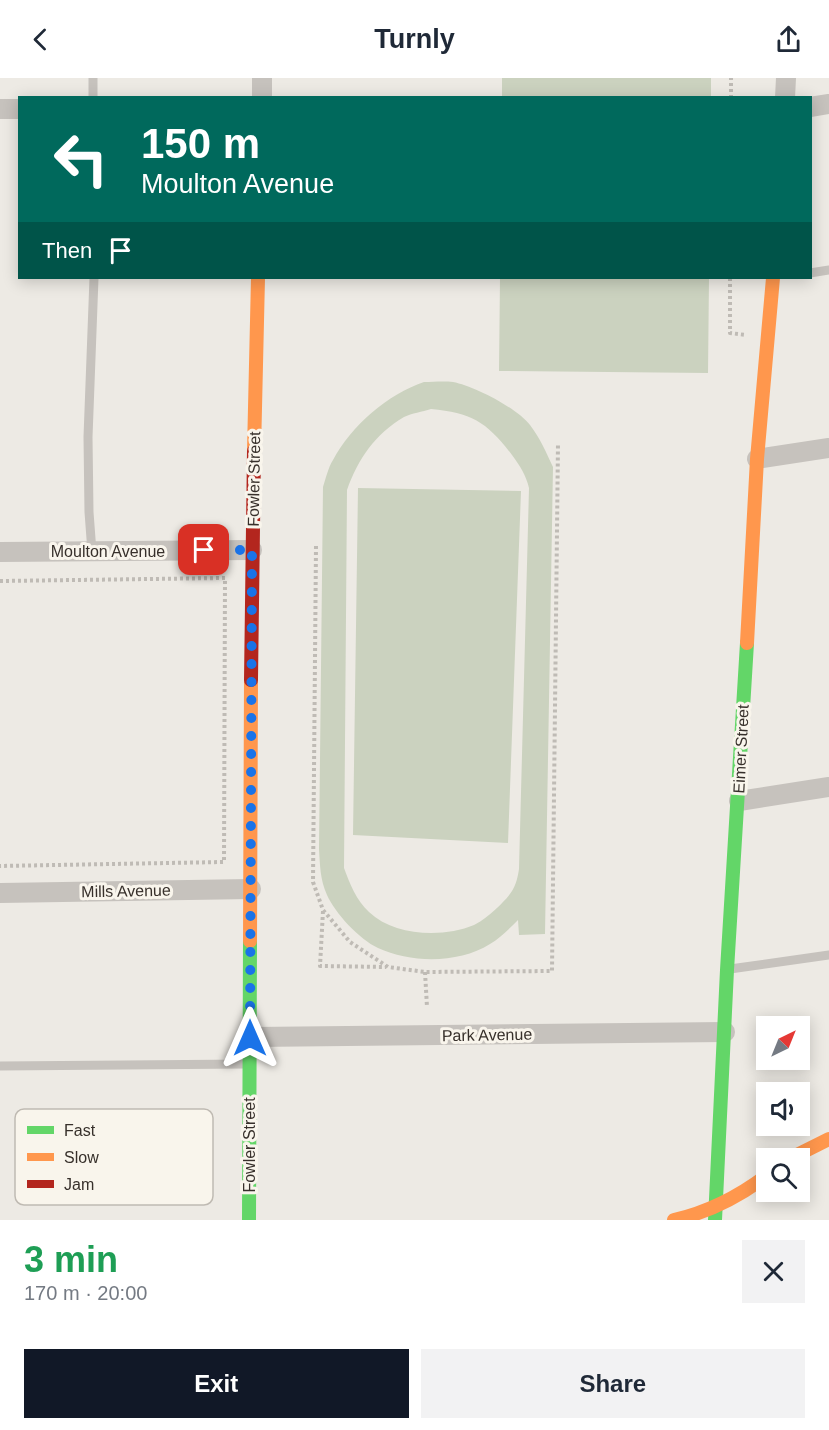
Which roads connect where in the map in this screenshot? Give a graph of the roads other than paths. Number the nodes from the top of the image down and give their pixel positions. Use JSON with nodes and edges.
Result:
{"nodes":[{"id":1,"x":93,"y":78,"type":"edge"},
{"id":2,"x":262,"y":78,"type":"edge"},
{"id":3,"x":786,"y":78,"type":"edge"},
{"id":4,"x":93,"y":96,"type":"edge"},
{"id":5,"x":262,"y":96,"type":"edge"},
{"id":6,"x":785,"y":96,"type":"edge"},
{"id":7,"x":829,"y":104,"type":"edge"},
{"id":8,"x":812,"y":107,"type":"edge"},
{"id":9,"x":0,"y":109,"type":"edge"},
{"id":10,"x":18,"y":109,"type":"edge"},
{"id":11,"x":829,"y":270,"type":"edge"},
{"id":12,"x":812,"y":273,"type":"edge"},
{"id":13,"x":93,"y":279,"type":"edge"},
{"id":14,"x":258,"y":279,"type":"edge"},
{"id":15,"x":775,"y":279,"type":"edge"},
{"id":16,"x":829,"y":448,"type":"edge"},
{"id":17,"x":756,"y":459,"type":"junction"},
{"id":18,"x":252,"y":550,"type":"junction"},
{"id":19,"x":0,"y":552,"type":"edge"},
{"id":20,"x":92,"y":552,"type":"junction"},
{"id":21,"x":829,"y":787,"type":"edge"},
{"id":22,"x":738,"y":801,"type":"junction"},
{"id":23,"x":251,"y":889,"type":"junction"},
{"id":24,"x":0,"y":892,"type":"edge"},
{"id":25,"x":829,"y":955,"type":"edge"},
{"id":26,"x":727,"y":970,"type":"junction"},
{"id":27,"x":725,"y":1032,"type":"junction"},
{"id":28,"x":250,"y":1038,"type":"junction"},
{"id":29,"x":249,"y":1064,"type":"junction"},
{"id":30,"x":0,"y":1066,"type":"edge"},
{"id":31,"x":829,"y":1139,"type":"edge"},
{"id":32,"x":810,"y":1148,"type":"edge"},
{"id":33,"x":756,"y":1184,"type":"edge"},
{"id":34,"x":716,"y":1214,"type":"edge"},
{"id":35,"x":249,"y":1220,"type":"edge"},
{"id":36,"x":674,"y":1220,"type":"edge"}],
"edges":[{"from":1,"to":4,"type":"lane"},
{"from":2,"to":5,"type":"street"},
{"from":3,"to":6,"type":"street"},
{"from":7,"to":8,"type":"street"},
{"from":9,"to":10,"type":"street"},
{"from":11,"to":12,"type":"lane"},
{"from":13,"to":20,"type":"lane"},
{"from":14,"to":18,"type":"street","name":"Fowler Street"},
{"from":15,"to":17,"type":"street","name":"Eimer Street"},
{"from":16,"to":17,"type":"street"},
{"from":17,"to":22,"type":"street","name":"Eimer Street"},
{"from":18,"to":20,"type":"street","name":"Moulton Avenue"},
{"from":18,"to":23,"type":"street","name":"Fowler Street"},
{"from":19,"to":20,"type":"street","name":"Moulton Avenue"},
{"from":21,"to":22,"type":"street"},
{"from":22,"to":26,"type":"street","name":"Eimer Street"},
{"from":23,"to":24,"type":"street","name":"Mills Avenue"},
{"from":23,"to":28,"type":"street","name":"Fowler Street"},
{"from":25,"to":26,"type":"lane"},
{"from":26,"to":27,"type":"street","name":"Eimer Street"},
{"from":27,"to":28,"type":"street","name":"Park Avenue"},
{"from":27,"to":34,"type":"street","name":"Eimer Street"},
{"from":28,"to":29,"type":"street","name":"Fowler Street"},
{"from":29,"to":30,"type":"lane"},
{"from":29,"to":35,"type":"street","name":"Fowler Street"},
{"from":31,"to":32,"type":"street"},
{"from":33,"to":34,"type":"street"},
{"from":34,"to":36,"type":"street"}]}
